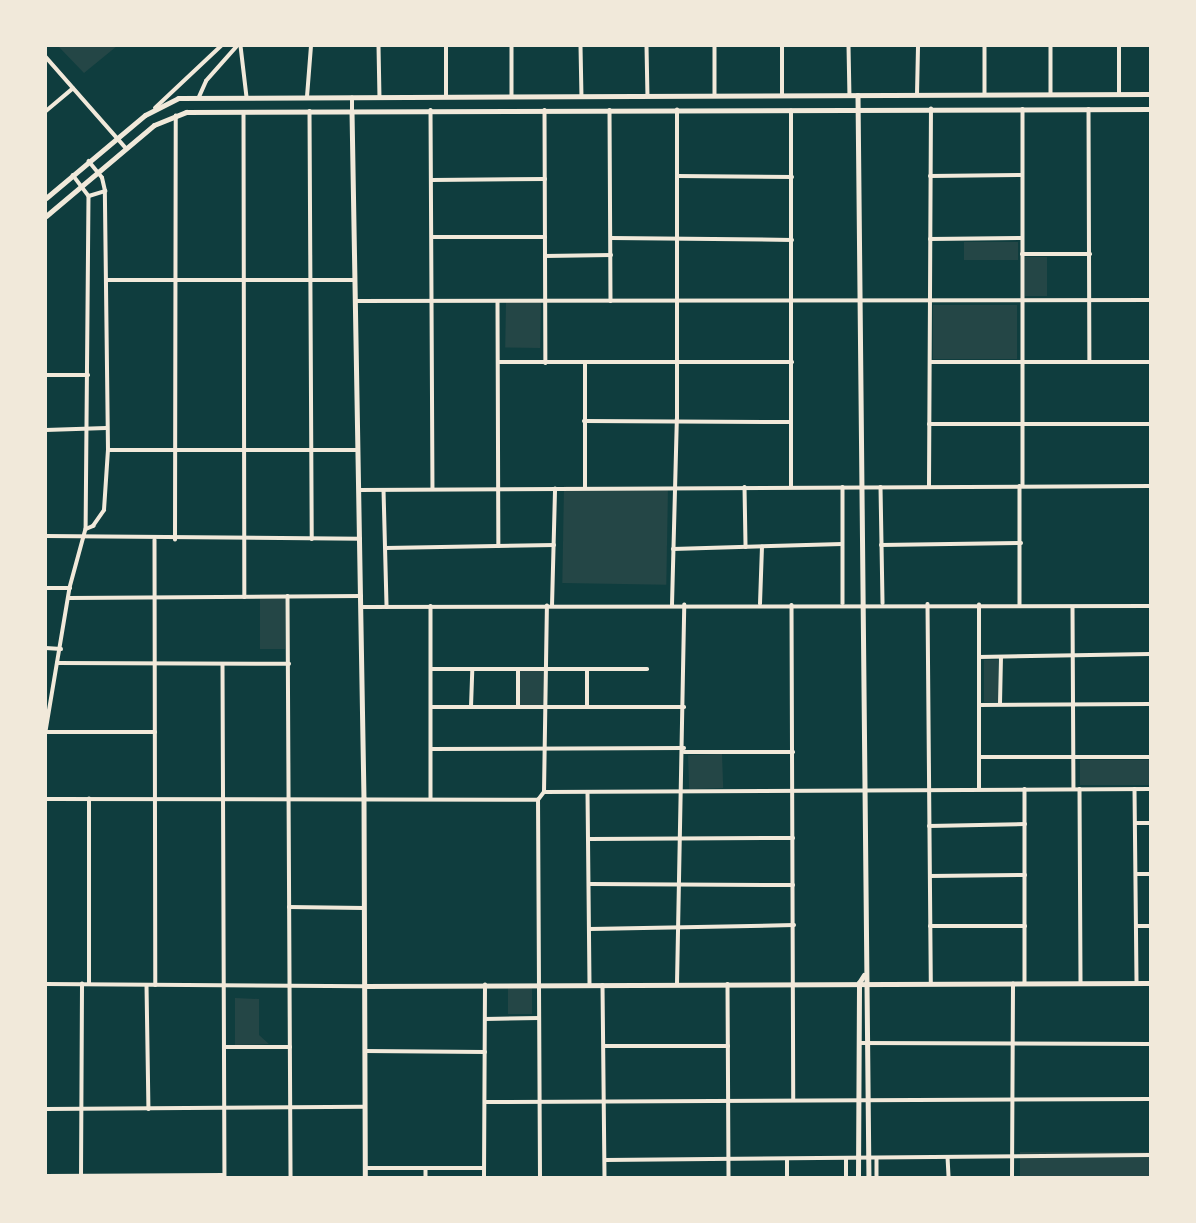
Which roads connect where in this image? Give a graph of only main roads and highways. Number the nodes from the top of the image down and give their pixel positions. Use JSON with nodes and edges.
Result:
{"nodes":[{"id":1,"x":1150,"y":94,"type":"edge"},
{"id":2,"x":1150,"y":109,"type":"edge"},
{"id":3,"x":46,"y":198,"type":"edge"},
{"id":4,"x":46,"y":216,"type":"edge"}],
"edges":[{"from":1,"to":3,"type":"main road"},
{"from":2,"to":4,"type":"main road"}]}
